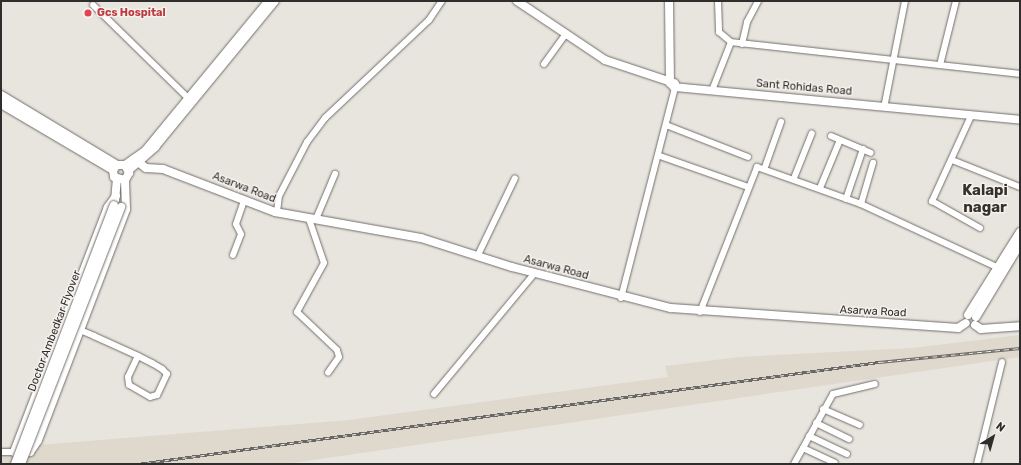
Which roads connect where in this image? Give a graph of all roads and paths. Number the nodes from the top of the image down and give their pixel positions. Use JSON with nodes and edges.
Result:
{"nodes":[{"id":1,"x":269,"y":1,"type":"edge"},
{"id":2,"x":275,"y":1,"type":"edge"},
{"id":3,"x":442,"y":1,"type":"edge"},
{"id":4,"x":517,"y":1,"type":"edge"},
{"id":5,"x":669,"y":1,"type":"edge"},
{"id":6,"x":673,"y":1,"type":"edge"},
{"id":7,"x":718,"y":1,"type":"edge"},
{"id":8,"x":758,"y":1,"type":"edge"},
{"id":9,"x":905,"y":1,"type":"edge"},
{"id":10,"x":956,"y":1,"type":"edge"},
{"id":11,"x":93,"y":5,"type":"dead end"},
{"id":12,"x":260,"y":18,"type":"junction"},
{"id":13,"x":566,"y":34,"type":"junction"},
{"id":14,"x":731,"y":42,"type":"junction"},
{"id":15,"x":742,"y":44,"type":"junction"},
{"id":16,"x":893,"y":60,"type":"junction"},
{"id":17,"x":544,"y":64,"type":"dead end"},
{"id":18,"x":940,"y":66,"type":"junction"},
{"id":19,"x":1020,"y":74,"type":"edge"},
{"id":20,"x":674,"y":85,"type":"junction"},
{"id":21,"x":713,"y":88,"type":"junction"},
{"id":22,"x":1,"y":95,"type":"edge"},
{"id":23,"x":190,"y":100,"type":"junction"},
{"id":24,"x":884,"y":103,"type":"junction"},
{"id":25,"x":1,"y":104,"type":"edge"},
{"id":26,"x":971,"y":116,"type":"junction"},
{"id":27,"x":1020,"y":117,"type":"edge"},
{"id":28,"x":1020,"y":120,"type":"edge"},
{"id":29,"x":781,"y":122,"type":"dead end"},
{"id":30,"x":44,"y":124,"type":"junction"},
{"id":31,"x":666,"y":125,"type":"junction"},
{"id":32,"x":812,"y":133,"type":"dead end"},
{"id":33,"x":831,"y":136,"type":"dead end"},
{"id":34,"x":840,"y":140,"type":"junction"},
{"id":35,"x":863,"y":149,"type":"junction"},
{"id":36,"x":871,"y":153,"type":"dead end"},
{"id":37,"x":660,"y":156,"type":"junction"},
{"id":38,"x":748,"y":157,"type":"dead end"},
{"id":39,"x":138,"y":160,"type":"junction"},
{"id":40,"x":952,"y":160,"type":"junction"},
{"id":41,"x":873,"y":163,"type":"dead end"},
{"id":42,"x":765,"y":167,"type":"junction"},
{"id":43,"x":121,"y":168,"type":"junction"},
{"id":44,"x":335,"y":174,"type":"dead end"},
{"id":45,"x":515,"y":178,"type":"dead end"},
{"id":46,"x":794,"y":178,"type":"junction"},
{"id":47,"x":121,"y":180,"type":"junction"},
{"id":48,"x":748,"y":187,"type":"junction"},
{"id":49,"x":1020,"y":187,"type":"edge"},
{"id":50,"x":820,"y":188,"type":"junction"},
{"id":51,"x":124,"y":199,"type":"junction"},
{"id":52,"x":846,"y":199,"type":"junction"},
{"id":53,"x":244,"y":201,"type":"junction"},
{"id":54,"x":117,"y":203,"type":"junction"},
{"id":55,"x":861,"y":204,"type":"junction"},
{"id":56,"x":277,"y":212,"type":"junction"},
{"id":57,"x":312,"y":219,"type":"junction"},
{"id":58,"x":980,"y":228,"type":"dead end"},
{"id":59,"x":1020,"y":232,"type":"edge"},
{"id":60,"x":1020,"y":244,"type":"edge"},
{"id":61,"x":478,"y":255,"type":"junction"},
{"id":62,"x":234,"y":256,"type":"dead end"},
{"id":63,"x":997,"y":267,"type":"junction"},
{"id":64,"x":534,"y":274,"type":"junction"},
{"id":65,"x":621,"y":298,"type":"junction"},
{"id":66,"x":700,"y":312,"type":"junction"},
{"id":67,"x":968,"y":315,"type":"junction"},
{"id":68,"x":966,"y":323,"type":"junction"},
{"id":69,"x":977,"y":324,"type":"junction"},
{"id":70,"x":1020,"y":326,"type":"edge"},
{"id":71,"x":958,"y":328,"type":"junction"},
{"id":72,"x":80,"y":330,"type":"junction"},
{"id":73,"x":138,"y":356,"type":"junction"},
{"id":74,"x":1002,"y":362,"type":"dead end"},
{"id":75,"x":328,"y":373,"type":"dead end"},
{"id":76,"x":875,"y":384,"type":"dead end"},
{"id":77,"x":434,"y":394,"type":"dead end"},
{"id":78,"x":824,"y":409,"type":"junction"},
{"id":79,"x":816,"y":423,"type":"junction"},
{"id":80,"x":860,"y":425,"type":"dead end"},
{"id":81,"x":809,"y":436,"type":"junction"},
{"id":82,"x":849,"y":439,"type":"dead end"},
{"id":83,"x":802,"y":448,"type":"junction"},
{"id":84,"x":1,"y":452,"type":"edge"},
{"id":85,"x":14,"y":452,"type":"junction"},
{"id":86,"x":847,"y":454,"type":"dead end"},
{"id":87,"x":795,"y":462,"type":"edge"},
{"id":88,"x":834,"y":463,"type":"edge"},
{"id":89,"x":15,"y":464,"type":"edge"},
{"id":90,"x":21,"y":464,"type":"edge"},
{"id":91,"x":802,"y":464,"type":"edge"},
{"id":92,"x":977,"y":464,"type":"edge"}],
"edges":[{"from":1,"to":12,"type":"street"},
{"from":2,"to":12,"type":"street"},
{"from":3,"to":56,"type":"street"},
{"from":4,"to":13,"type":"street"},
{"from":5,"to":20,"type":"street"},
{"from":6,"to":20,"type":"street"},
{"from":7,"to":14,"type":"street"},
{"from":8,"to":15,"type":"street"},
{"from":9,"to":16,"type":"street"},
{"from":10,"to":18,"type":"street"},
{"from":11,"to":23,"type":"street"},
{"from":12,"to":23,"type":"street"},
{"from":13,"to":17,"type":"street"},
{"from":13,"to":20,"type":"street"},
{"from":14,"to":15,"type":"street"},
{"from":14,"to":21,"type":"street"},
{"from":15,"to":16,"type":"street"},
{"from":16,"to":18,"type":"street"},
{"from":16,"to":24,"type":"street"},
{"from":18,"to":19,"type":"street"},
{"from":20,"to":21,"type":"street"},
{"from":20,"to":26,"type":"street","name":"Sant Rohidas Road"},
{"from":20,"to":31,"type":"street"},
{"from":21,"to":24,"type":"street"},
{"from":22,"to":30,"type":"street"},
{"from":23,"to":39,"type":"street"},
{"from":24,"to":27,"type":"street"},
{"from":25,"to":30,"type":"street"},
{"from":26,"to":28,"type":"street","name":"Sant Rohidas Road"},
{"from":26,"to":40,"type":"street"},
{"from":29,"to":42,"type":"street"},
{"from":30,"to":43,"type":"street"},
{"from":30,"to":43,"type":"street"},
{"from":31,"to":37,"type":"street"},
{"from":31,"to":38,"type":"street"},
{"from":32,"to":46,"type":"street"},
{"from":33,"to":34,"type":"street"},
{"from":34,"to":35,"type":"street"},
{"from":34,"to":50,"type":"street"},
{"from":35,"to":36,"type":"street"},
{"from":35,"to":52,"type":"street"},
{"from":37,"to":48,"type":"street"},
{"from":37,"to":65,"type":"street"},
{"from":39,"to":43,"type":"street"},
{"from":39,"to":53,"type":"street","name":"Asarwa Road"},
{"from":40,"to":49,"type":"street"},
{"from":40,"to":58,"type":"street"},
{"from":41,"to":55,"type":"street"},
{"from":42,"to":46,"type":"street"},
{"from":42,"to":48,"type":"street"},
{"from":43,"to":47,"type":"street"},
{"from":43,"to":47,"type":"street"},
{"from":44,"to":57,"type":"street"},
{"from":45,"to":61,"type":"street"},
{"from":46,"to":50,"type":"street"},
{"from":47,"to":51,"type":"street"},
{"from":47,"to":54,"type":"street"},
{"from":48,"to":66,"type":"street"},
{"from":50,"to":52,"type":"street"},
{"from":51,"to":54,"type":"street"},
{"from":51,"to":72,"type":"street"},
{"from":52,"to":55,"type":"street"},
{"from":53,"to":56,"type":"street","name":"Asarwa Road"},
{"from":53,"to":62,"type":"street"},
{"from":54,"to":85,"type":"street"},
{"from":54,"to":89,"type":"street","name":"Doctor Ambedkar Flyover","bridge":true},
{"from":54,"to":90,"type":"street","name":"Doctor Ambedkar Flyover","bridge":true},
{"from":55,"to":63,"type":"street"},
{"from":56,"to":57,"type":"street","name":"Asarwa Road"},
{"from":57,"to":61,"type":"street","name":"Asarwa Road"},
{"from":57,"to":75,"type":"street"},
{"from":59,"to":63,"type":"street"},
{"from":60,"to":69,"type":"street"},
{"from":61,"to":64,"type":"street","name":"Asarwa Road"},
{"from":63,"to":67,"type":"street"},
{"from":64,"to":65,"type":"street","name":"Asarwa Road"},
{"from":64,"to":77,"type":"street"},
{"from":65,"to":66,"type":"street","name":"Asarwa Road"},
{"from":66,"to":71,"type":"street","name":"Asarwa Road"},
{"from":67,"to":68,"type":"street"},
{"from":67,"to":69,"type":"street"},
{"from":68,"to":69,"type":"street"},
{"from":68,"to":71,"type":"street"},
{"from":69,"to":70,"type":"street"},
{"from":69,"to":71,"type":"street","name":"Asarwa Road"},
{"from":72,"to":73,"type":"street"},
{"from":72,"to":85,"type":"street"},
{"from":73,"to":73,"type":"street"},
{"from":74,"to":92,"type":"street"},
{"from":76,"to":78,"type":"street"},
{"from":78,"to":79,"type":"street"},
{"from":78,"to":80,"type":"street"},
{"from":79,"to":81,"type":"street"},
{"from":79,"to":82,"type":"street"},
{"from":81,"to":83,"type":"street"},
{"from":81,"to":86,"type":"street"},
{"from":83,"to":87,"type":"street"},
{"from":83,"to":88,"type":"street"},
{"from":84,"to":85,"type":"street"},
{"from":87,"to":91,"type":"street"}]}
